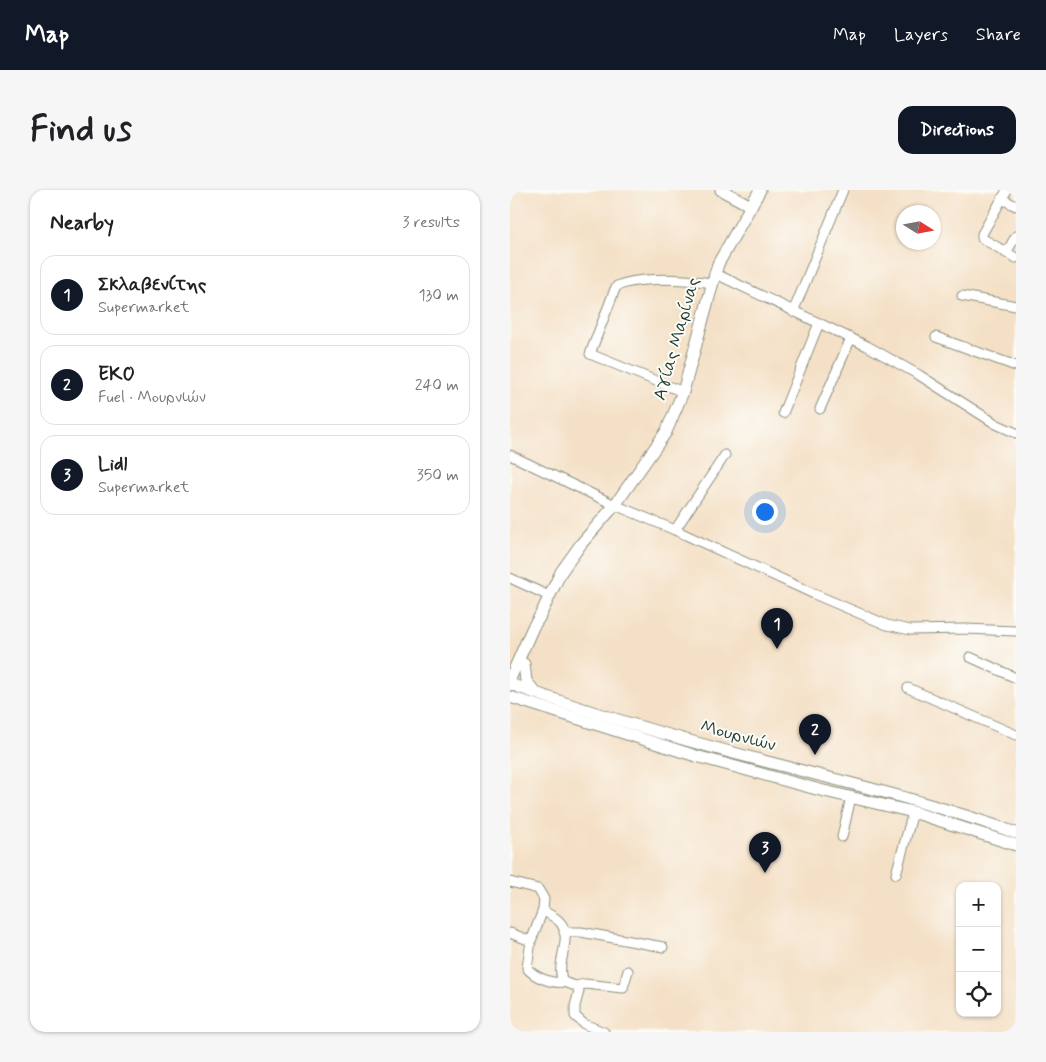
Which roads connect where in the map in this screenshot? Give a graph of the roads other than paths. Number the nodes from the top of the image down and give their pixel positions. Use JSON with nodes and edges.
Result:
{"nodes":[{"id":1,"x":721,"y":190,"type":"edge"},
{"id":2,"x":760,"y":190,"type":"edge"},
{"id":3,"x":843,"y":190,"type":"edge"},
{"id":4,"x":1007,"y":190,"type":"edge"},
{"id":5,"x":1002,"y":199,"type":"junction"},
{"id":6,"x":751,"y":206,"type":"junction"},
{"id":7,"x":1016,"y":206,"type":"edge"},
{"id":8,"x":1016,"y":236,"type":"edge"},
{"id":9,"x":1006,"y":253,"type":"junction"},
{"id":10,"x":1016,"y":258,"type":"edge"},
{"id":11,"x":713,"y":278,"type":"junction"},
{"id":12,"x":962,"y":296,"type":"dead end"},
{"id":13,"x":1016,"y":306,"type":"edge"},
{"id":14,"x":793,"y":312,"type":"junction"},
{"id":15,"x":819,"y":324,"type":"junction"},
{"id":16,"x":936,"y":337,"type":"dead end"},
{"id":17,"x":851,"y":338,"type":"junction"},
{"id":18,"x":1016,"y":366,"type":"edge"},
{"id":19,"x":683,"y":392,"type":"junction"},
{"id":20,"x":820,"y":409,"type":"dead end"},
{"id":21,"x":783,"y":412,"type":"dead end"},
{"id":22,"x":1016,"y":433,"type":"edge"},
{"id":23,"x":510,"y":455,"type":"edge"},
{"id":24,"x":725,"y":455,"type":"dead end"},
{"id":25,"x":615,"y":505,"type":"junction"},
{"id":26,"x":675,"y":530,"type":"junction"},
{"id":27,"x":510,"y":578,"type":"edge"},
{"id":28,"x":549,"y":596,"type":"junction"},
{"id":29,"x":1016,"y":631,"type":"edge"},
{"id":30,"x":970,"y":657,"type":"dead end"},
{"id":31,"x":517,"y":666,"type":"edge"},
{"id":32,"x":1016,"y":678,"type":"edge"},
{"id":33,"x":512,"y":683,"type":"edge"},
{"id":34,"x":908,"y":688,"type":"dead end"},
{"id":35,"x":535,"y":692,"type":"junction"},
{"id":36,"x":510,"y":701,"type":"edge"},
{"id":37,"x":1016,"y":736,"type":"edge"},
{"id":38,"x":851,"y":797,"type":"junction"},
{"id":39,"x":913,"y":812,"type":"junction"},
{"id":40,"x":1016,"y":833,"type":"edge"},
{"id":41,"x":842,"y":838,"type":"dead end"},
{"id":42,"x":1016,"y":845,"type":"edge"},
{"id":43,"x":896,"y":874,"type":"dead end"},
{"id":44,"x":510,"y":882,"type":"edge"},
{"id":45,"x":543,"y":910,"type":"junction"},
{"id":46,"x":564,"y":932,"type":"junction"},
{"id":47,"x":510,"y":933,"type":"edge"},
{"id":48,"x":532,"y":942,"type":"junction"},
{"id":49,"x":663,"y":947,"type":"dead end"},
{"id":50,"x":628,"y":971,"type":"dead end"},
{"id":51,"x":563,"y":982,"type":"junction"},
{"id":52,"x":576,"y":986,"type":"junction"},
{"id":53,"x":604,"y":1032,"type":"edge"}],
"edges":[{"from":1,"to":6,"type":"main road"},
{"from":2,"to":6,"type":"main road","name":"Αγίας Μαρίνας"},
{"from":3,"to":14,"type":"street"},
{"from":4,"to":5,"type":"street"},
{"from":5,"to":7,"type":"street"},
{"from":5,"to":9,"type":"street"},
{"from":6,"to":11,"type":"main road","name":"Αγίας Μαρίνας"},
{"from":8,"to":9,"type":"street"},
{"from":9,"to":10,"type":"street"},
{"from":11,"to":14,"type":"street"},
{"from":11,"to":19,"type":"main road","name":"Αγίας Μαρίνας"},
{"from":11,"to":19,"type":"street"},
{"from":12,"to":13,"type":"street"},
{"from":14,"to":15,"type":"street"},
{"from":15,"to":17,"type":"street"},
{"from":15,"to":21,"type":"street"},
{"from":16,"to":18,"type":"street"},
{"from":17,"to":20,"type":"street"},
{"from":17,"to":22,"type":"street"},
{"from":19,"to":25,"type":"main road","name":"Αγίας Μαρίνας"},
{"from":23,"to":25,"type":"street"},
{"from":24,"to":26,"type":"street"},
{"from":25,"to":26,"type":"street"},
{"from":25,"to":28,"type":"main road","name":"Αγίας Μαρίνας"},
{"from":26,"to":29,"type":"street"},
{"from":27,"to":28,"type":"street"},
{"from":28,"to":31,"type":"main road","name":"Αγίας Μαρίνας"},
{"from":30,"to":32,"type":"street"},
{"from":31,"to":33,"type":"main road","name":"Αγίας Μαρίνας"},
{"from":31,"to":35,"type":"main road"},
{"from":33,"to":35,"type":"main road","name":"Μουρνιών"},
{"from":33,"to":36,"type":"main road","name":"Αγίας Μαρίνας"},
{"from":34,"to":37,"type":"street"},
{"from":35,"to":40,"type":"main road","name":"Μουρνιών"},
{"from":36,"to":38,"type":"main road","name":"Μουρνιών"},
{"from":38,"to":39,"type":"main road","name":"Μουρνιών"},
{"from":38,"to":41,"type":"street"},
{"from":39,"to":42,"type":"main road","name":"Μουρνιών"},
{"from":39,"to":43,"type":"street"},
{"from":44,"to":45,"type":"street"},
{"from":45,"to":46,"type":"street"},
{"from":45,"to":48,"type":"street"},
{"from":46,"to":49,"type":"street"},
{"from":46,"to":51,"type":"street"},
{"from":47,"to":48,"type":"street"},
{"from":48,"to":51,"type":"street"},
{"from":50,"to":52,"type":"street"},
{"from":51,"to":52,"type":"street"},
{"from":52,"to":53,"type":"street"}]}
